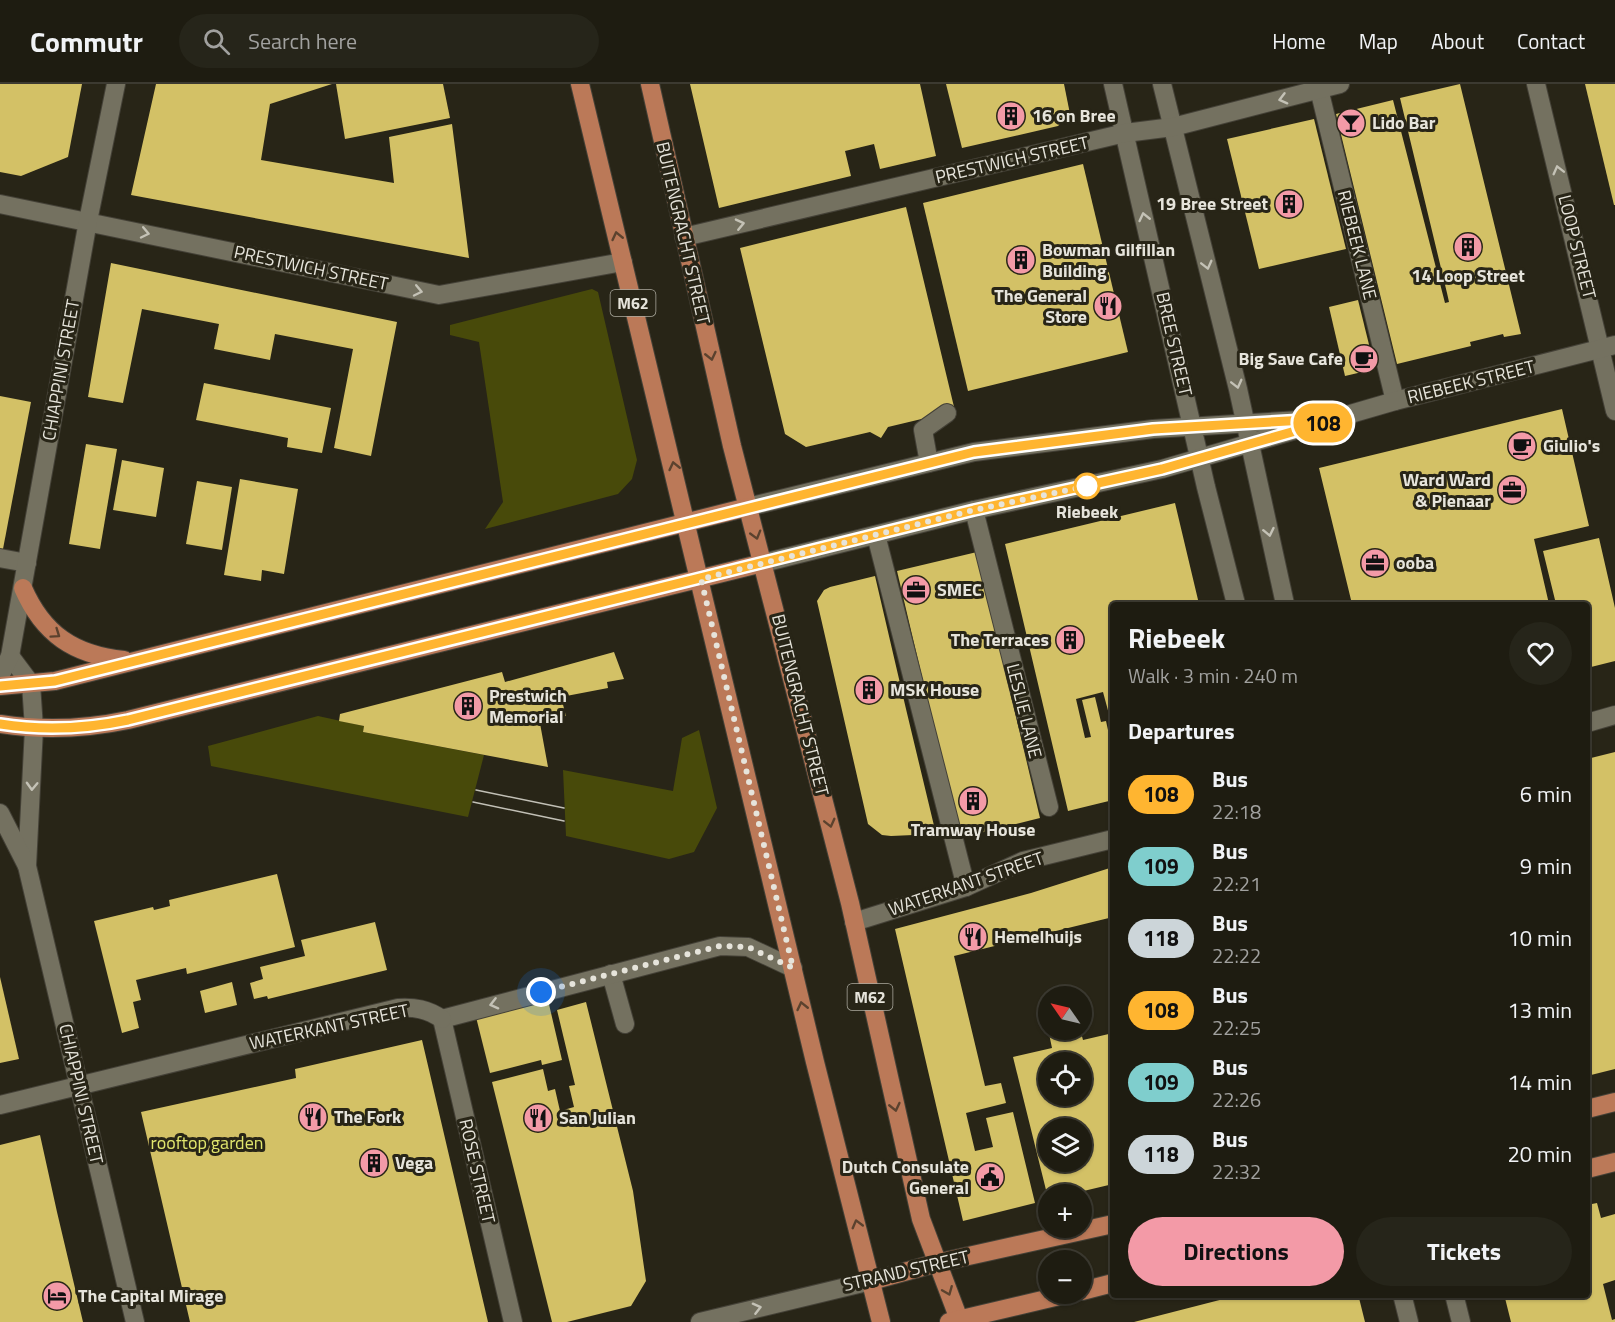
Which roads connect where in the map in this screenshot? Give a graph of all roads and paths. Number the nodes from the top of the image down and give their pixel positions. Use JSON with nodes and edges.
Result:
{"nodes":[{"id":1,"x":116,"y":84,"type":"edge"},
{"id":2,"x":580,"y":84,"type":"edge"},
{"id":3,"x":650,"y":84,"type":"edge"},
{"id":4,"x":1113,"y":84,"type":"edge"},
{"id":5,"x":1162,"y":84,"type":"edge"},
{"id":6,"x":1340,"y":84,"type":"edge"},
{"id":7,"x":1536,"y":84,"type":"edge"},
{"id":8,"x":1318,"y":89,"type":"junction"},
{"id":9,"x":1173,"y":127,"type":"junction"},
{"id":10,"x":1125,"y":133,"type":"junction"},
{"id":11,"x":0,"y":204,"type":"edge"},
{"id":12,"x":88,"y":221,"type":"junction"},
{"id":13,"x":684,"y":237,"type":"junction"},
{"id":14,"x":623,"y":262,"type":"junction"},
{"id":15,"x":1608,"y":347,"type":"edge"},
{"id":16,"x":1395,"y":401,"type":"junction"},
{"id":17,"x":1615,"y":411,"type":"edge"},
{"id":18,"x":947,"y":413,"type":"dead end"},
{"id":19,"x":1327,"y":422,"type":"junction"},
{"id":20,"x":1246,"y":424,"type":"junction"},
{"id":21,"x":1193,"y":428,"type":"junction"},
{"id":22,"x":1251,"y":443,"type":"junction"},
{"id":23,"x":1200,"y":458,"type":"junction"},
{"id":24,"x":929,"y":463,"type":"junction"},
{"id":25,"x":748,"y":507,"type":"junction"},
{"id":26,"x":974,"y":510,"type":"junction"},
{"id":27,"x":687,"y":523,"type":"junction"},
{"id":28,"x":876,"y":535,"type":"junction"},
{"id":29,"x":0,"y":558,"type":"edge"},
{"id":30,"x":27,"y":563,"type":"junction"},
{"id":31,"x":764,"y":563,"type":"junction"},
{"id":32,"x":701,"y":579,"type":"junction"},
{"id":33,"x":22,"y":588,"type":"junction"},
{"id":34,"x":1236,"y":602,"type":"edge"},
{"id":35,"x":1285,"y":602,"type":"edge"},
{"id":36,"x":10,"y":656,"type":"junction"},
{"id":37,"x":135,"y":661,"type":"junction"},
{"id":38,"x":0,"y":676,"type":"edge"},
{"id":39,"x":31,"y":684,"type":"junction"},
{"id":40,"x":0,"y":686,"type":"edge"},
{"id":41,"x":1615,"y":715,"type":"edge"},
{"id":42,"x":1590,"y":722,"type":"edge"},
{"id":43,"x":0,"y":724,"type":"edge"},
{"id":44,"x":34,"y":728,"type":"junction"},
{"id":45,"x":1049,"y":807,"type":"dead end"},
{"id":46,"x":0,"y":813,"type":"edge"},
{"id":47,"x":1110,"y":840,"type":"edge"},
{"id":48,"x":27,"y":866,"type":"junction"},
{"id":49,"x":966,"y":886,"type":"junction"},
{"id":50,"x":854,"y":922,"type":"junction"},
{"id":51,"x":793,"y":968,"type":"junction"},
{"id":52,"x":611,"y":974,"type":"junction"},
{"id":53,"x":442,"y":1019,"type":"junction"},
{"id":54,"x":625,"y":1024,"type":"dead end"},
{"id":55,"x":79,"y":1086,"type":"junction"},
{"id":56,"x":1615,"y":1102,"type":"edge"},
{"id":57,"x":0,"y":1104,"type":"edge"},
{"id":58,"x":1590,"y":1108,"type":"edge"},
{"id":59,"x":1615,"y":1162,"type":"edge"},
{"id":60,"x":1590,"y":1168,"type":"edge"},
{"id":61,"x":1110,"y":1225,"type":"edge"},
{"id":62,"x":937,"y":1263,"type":"junction"},
{"id":63,"x":871,"y":1281,"type":"junction"},
{"id":64,"x":1110,"y":1284,"type":"edge"},
{"id":65,"x":1092,"y":1288,"type":"edge"},
{"id":66,"x":1403,"y":1298,"type":"edge"},
{"id":67,"x":1455,"y":1298,"type":"edge"},
{"id":68,"x":1038,"y":1301,"type":"edge"},
{"id":69,"x":955,"y":1321,"type":"edge"},
{"id":70,"x":135,"y":1322,"type":"edge"},
{"id":71,"x":513,"y":1322,"type":"edge"},
{"id":72,"x":700,"y":1322,"type":"edge"},
{"id":73,"x":881,"y":1322,"type":"edge"},
{"id":74,"x":1409,"y":1322,"type":"edge"},
{"id":75,"x":1461,"y":1322,"type":"edge"}],
"edges":[{"from":1,"to":12,"type":"street","name":"CHIAPPINI STREET"},
{"from":14,"to":2,"type":"main road","number":"M62","one_way":true},
{"from":3,"to":13,"type":"main road","name":"BUITENGRACHT STREET","number":"M62"},
{"from":4,"to":10,"type":"street","name":"BREE STREET"},
{"from":5,"to":9,"type":"street"},
{"from":6,"to":8,"type":"street","name":"PRESTWICH STREET"},
{"from":15,"to":7,"type":"street","name":"LOOP STREET","one_way":true},
{"from":8,"to":9,"type":"street","name":"PRESTWICH STREET","one_way":true},
{"from":8,"to":16,"type":"street","name":"RIEBEEK LANE"},
{"from":9,"to":10,"type":"street","name":"PRESTWICH STREET"},
{"from":9,"to":20,"type":"street","one_way":true},
{"from":13,"to":10,"type":"street","name":"PRESTWICH STREET","one_way":true},
{"from":21,"to":10,"type":"street","name":"BREE STREET","one_way":true},
{"from":11,"to":12,"type":"street","name":"PRESTWICH STREET"},
{"from":12,"to":14,"type":"street","name":"PRESTWICH STREET","one_way":true},
{"from":12,"to":30,"type":"street","name":"CHIAPPINI STREET"},
{"from":13,"to":25,"type":"main road","name":"BUITENGRACHT STREET","number":"M62","one_way":true},
{"from":27,"to":14,"type":"main road","number":"M62","one_way":true},
{"from":15,"to":16,"type":"street","name":"RIEBEEK STREET"},
{"from":15,"to":17,"type":"street","name":"LOOP STREET"},
{"from":16,"to":19,"type":"street","name":"RIEBEEK STREET"},
{"from":18,"to":24,"type":"street"},
{"from":19,"to":20,"type":"street","name":"RIEBEEK STREET"},
{"from":19,"to":22,"type":"street","name":"RIEBEEK STREET"},
{"from":20,"to":21,"type":"street","name":"RIEBEEK STREET"},
{"from":20,"to":22,"type":"street"},
{"from":21,"to":23,"type":"street","name":"BREE STREET"},
{"from":21,"to":24,"type":"street","name":"RIEBEEK STREET"},
{"from":22,"to":23,"type":"street","name":"RIEBEEK STREET"},
{"from":22,"to":35,"type":"street","one_way":true},
{"from":23,"to":26,"type":"street","name":"RIEBEEK STREET"},
{"from":23,"to":34,"type":"street","name":"BREE STREET"},
{"from":24,"to":25,"type":"street","name":"RIEBEEK STREET"},
{"from":25,"to":27,"type":"main road","name":"RIEBEEK STREET"},
{"from":25,"to":31,"type":"main road","name":"BUITENGRACHT STREET","number":"M62","one_way":true},
{"from":26,"to":28,"type":"street","name":"RIEBEEK STREET"},
{"from":26,"to":45,"type":"street","name":"LESLIE LANE"},
{"from":27,"to":32,"type":"main road","number":"M62"},
{"from":27,"to":37,"type":"main road","name":"RIEBEEK STREET"},
{"from":28,"to":31,"type":"street","name":"RIEBEEK STREET"},
{"from":28,"to":49,"type":"street"},
{"from":29,"to":30,"type":"street"},
{"from":30,"to":33,"type":"street","name":"CHIAPPINI STREET"},
{"from":31,"to":32,"type":"main road","name":"RIEBEEK STREET"},
{"from":31,"to":50,"type":"main road","name":"BUITENGRACHT STREET","number":"M62","one_way":true},
{"from":32,"to":44,"type":"main road","name":"RIEBEEK STREET"},
{"from":32,"to":51,"type":"main road","number":"M62"},
{"from":33,"to":36,"type":"street","name":"CHIAPPINI STREET"},
{"from":33,"to":37,"type":"main road","one_way":true},
{"from":36,"to":38,"type":"street","name":"CHIAPPINI STREET"},
{"from":36,"to":39,"type":"street"},
{"from":37,"to":39,"type":"main road","name":"RIEBEEK STREET"},
{"from":39,"to":40,"type":"main road","name":"RIEBEEK STREET"},
{"from":39,"to":44,"type":"street","name":"CHIAPPINI STREET"},
{"from":41,"to":42,"type":"street"},
{"from":43,"to":44,"type":"main road","name":"RIEBEEK STREET"},
{"from":44,"to":48,"type":"street","name":"CHIAPPINI STREET","one_way":true},
{"from":46,"to":48,"type":"street","name":"CHIAPPINI STREET"},
{"from":47,"to":49,"type":"street","name":"WATERKANT STREET"},
{"from":48,"to":55,"type":"street","name":"CHIAPPINI STREET"},
{"from":49,"to":50,"type":"street","name":"WATERKANT STREET"},
{"from":50,"to":62,"type":"main road","name":"BUITENGRACHT STREET","number":"M62","one_way":true},
{"from":51,"to":52,"type":"street"},
{"from":63,"to":51,"type":"main road","number":"M62","one_way":true},
{"from":52,"to":53,"type":"street","one_way":true},
{"from":52,"to":54,"type":"street"},
{"from":53,"to":55,"type":"street","name":"WATERKANT STREET"},
{"from":53,"to":71,"type":"street","name":"ROSE STREET"},
{"from":55,"to":57,"type":"street","name":"WATERKANT STREET"},
{"from":55,"to":70,"type":"street","name":"CHIAPPINI STREET"},
{"from":56,"to":58,"type":"main road"},
{"from":59,"to":60,"type":"main road"},
{"from":61,"to":62,"type":"main road","name":"STRAND STREET"},
{"from":62,"to":63,"type":"main road","name":"STRAND STREET"},
{"from":62,"to":69,"type":"main road","name":"BUITENGRACHT STREET","number":"M62","one_way":true},
{"from":72,"to":63,"type":"street","name":"STRAND STREET","one_way":true},
{"from":63,"to":73,"type":"main road","number":"M62"},
{"from":64,"to":65,"type":"main road"},
{"from":66,"to":74,"type":"street"},
{"from":67,"to":75,"type":"street"},
{"from":68,"to":69,"type":"main road"}]}
